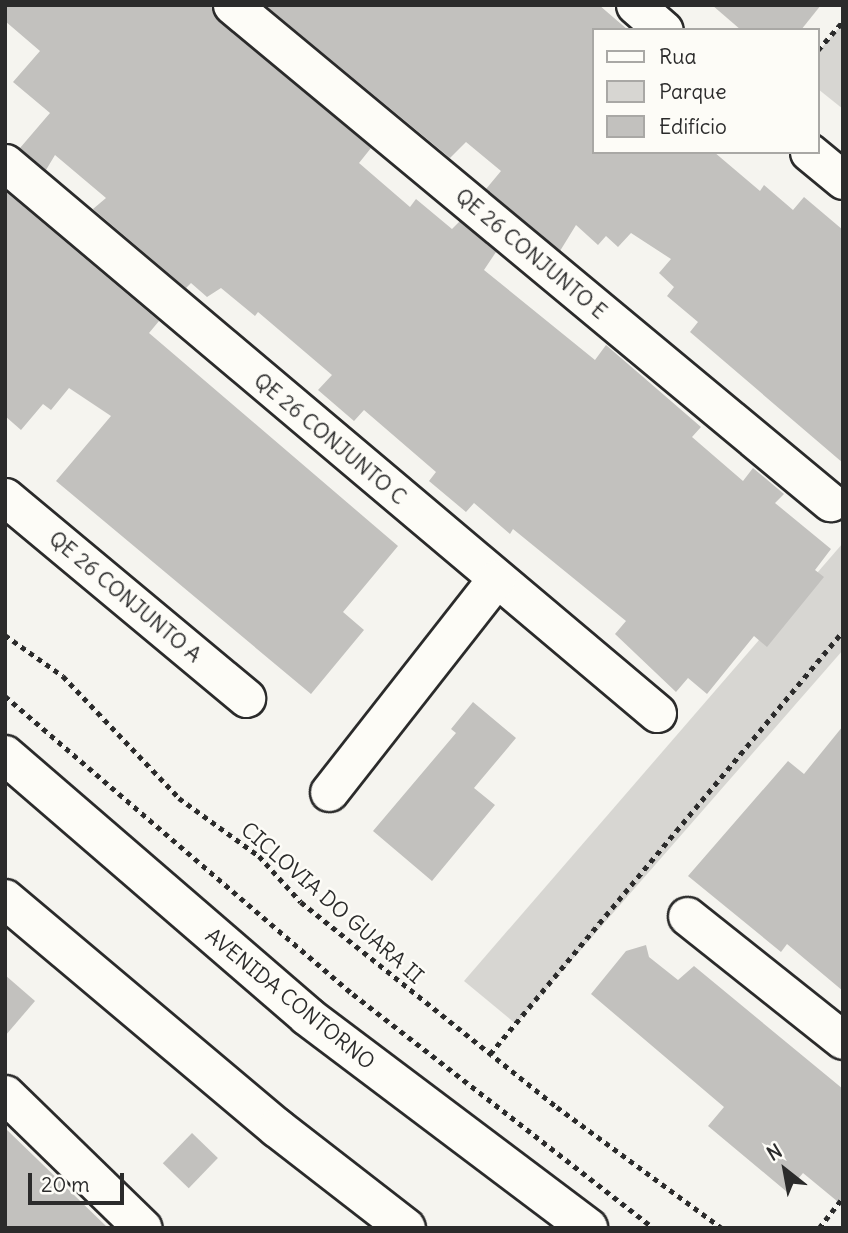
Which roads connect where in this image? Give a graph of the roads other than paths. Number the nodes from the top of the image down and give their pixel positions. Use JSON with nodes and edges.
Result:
{"nodes":[{"id":1,"x":232,"y":5,"type":"edge"},
{"id":2,"x":635,"y":5,"type":"edge"},
{"id":3,"x":662,"y":28,"type":"edge"},
{"id":4,"x":811,"y":154,"type":"edge"},
{"id":5,"x":5,"y":163,"type":"edge"},
{"id":6,"x":843,"y":180,"type":"edge"},
{"id":7,"x":5,"y":497,"type":"edge"},
{"id":8,"x":830,"y":502,"type":"dead end"},
{"id":9,"x":496,"y":579,"type":"junction"},
{"id":10,"x":246,"y":698,"type":"dead end"},
{"id":11,"x":657,"y":713,"type":"dead end"},
{"id":12,"x":5,"y":755,"type":"edge"},
{"id":13,"x":329,"y":792,"type":"dead end"},
{"id":14,"x":5,"y":899,"type":"edge"},
{"id":15,"x":687,"y":916,"type":"dead end"},
{"id":16,"x":843,"y":1040,"type":"edge"},
{"id":17,"x":5,"y":1094,"type":"edge"},
{"id":18,"x":133,"y":1224,"type":"edge"},
{"id":19,"x":406,"y":1228,"type":"edge"},
{"id":20,"x":588,"y":1228,"type":"edge"}],
"edges":[{"from":1,"to":8,"type":"street","name":"QE 26 CONJUNTO E"},
{"from":2,"to":3,"type":"street"},
{"from":4,"to":6,"type":"street"},
{"from":5,"to":9,"type":"street","name":"QE 26 CONJUNTO C"},
{"from":7,"to":10,"type":"street","name":"QE 26 CONJUNTO A"},
{"from":9,"to":11,"type":"street","name":"QE 26 CONJUNTO C"},
{"from":9,"to":13,"type":"street"},
{"from":12,"to":20,"type":"main road","name":"AVENIDA CONTORNO"},
{"from":14,"to":19,"type":"main road"},
{"from":15,"to":16,"type":"street"},
{"from":17,"to":18,"type":"street"}]}
